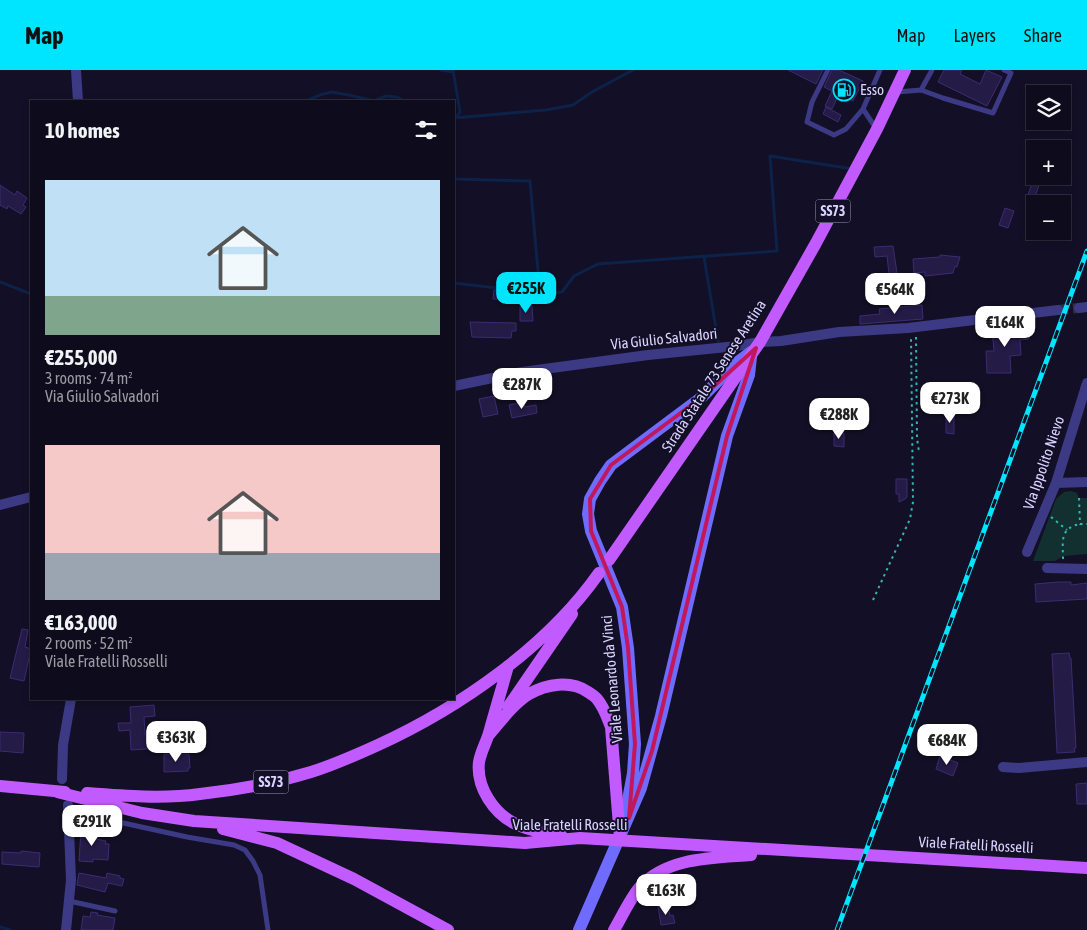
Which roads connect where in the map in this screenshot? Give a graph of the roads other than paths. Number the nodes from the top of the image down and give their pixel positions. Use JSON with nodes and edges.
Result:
{"nodes":[{"id":1,"x":76,"y":70,"type":"edge"},
{"id":2,"x":828,"y":70,"type":"edge"},
{"id":3,"x":880,"y":70,"type":"edge"},
{"id":4,"x":905,"y":70,"type":"edge"},
{"id":5,"x":932,"y":70,"type":"edge"},
{"id":6,"x":1004,"y":70,"type":"edge"},
{"id":7,"x":921,"y":90,"type":"junction"},
{"id":8,"x":894,"y":92,"type":"junction"},
{"id":9,"x":78,"y":100,"type":"edge"},
{"id":10,"x":863,"y":109,"type":"junction"},
{"id":11,"x":877,"y":129,"type":"junction"},
{"id":12,"x":1058,"y":310,"type":"tunnel mouth"},
{"id":13,"x":756,"y":349,"type":"junction"},
{"id":14,"x":455,"y":386,"type":"edge"},
{"id":15,"x":1086,"y":387,"type":"edge"},
{"id":16,"x":1056,"y":482,"type":"junction"},
{"id":17,"x":1087,"y":482,"type":"edge"},
{"id":18,"x":30,"y":497,"type":"edge"},
{"id":19,"x":0,"y":505,"type":"edge"},
{"id":20,"x":1027,"y":552,"type":"dead end"},
{"id":21,"x":609,"y":560,"type":"dead end"},
{"id":22,"x":1047,"y":568,"type":"dead end"},
{"id":23,"x":1087,"y":569,"type":"edge"},
{"id":24,"x":599,"y":573,"type":"dead end"},
{"id":25,"x":588,"y":589,"type":"junction"},
{"id":26,"x":508,"y":666,"type":"junction"},
{"id":27,"x":522,"y":685,"type":"junction"},
{"id":28,"x":71,"y":700,"type":"edge"},
{"id":29,"x":488,"y":736,"type":"junction"},
{"id":30,"x":1087,"y":762,"type":"edge"},
{"id":31,"x":1003,"y":767,"type":"dead end"},
{"id":32,"x":62,"y":779,"type":"dead end"},
{"id":33,"x":0,"y":786,"type":"edge"},
{"id":34,"x":57,"y":792,"type":"junction"},
{"id":35,"x":68,"y":810,"type":"joint"},
{"id":36,"x":629,"y":818,"type":"junction"},
{"id":37,"x":194,"y":821,"type":"junction"},
{"id":38,"x":580,"y":838,"type":"junction"},
{"id":39,"x":620,"y":838,"type":"junction"},
{"id":40,"x":793,"y":851,"type":"junction"},
{"id":41,"x":1087,"y":868,"type":"edge"},
{"id":42,"x":69,"y":901,"type":"junction"},
{"id":43,"x":115,"y":911,"type":"dead end"},
{"id":44,"x":66,"y":930,"type":"edge"},
{"id":45,"x":268,"y":930,"type":"edge"},
{"id":46,"x":448,"y":930,"type":"edge"},
{"id":47,"x":579,"y":930,"type":"edge"},
{"id":48,"x":614,"y":930,"type":"edge"}],
"edges":[{"from":1,"to":9,"type":"street"},
{"from":2,"to":10,"type":"lane"},
{"from":3,"to":10,"type":"lane"},
{"from":4,"to":8,"type":"main road","name":"Strada Statale 73 Senese Aretina","number":"SS73"},
{"from":5,"to":7,"type":"lane"},
{"from":6,"to":7,"type":"lane"},
{"from":7,"to":8,"type":"lane"},
{"from":8,"to":11,"type":"main road","name":"Strada Statale 73 Senese Aretina","number":"SS73"},
{"from":10,"to":11,"type":"lane"},
{"from":11,"to":13,"type":"main road","name":"Strada Statale 73 Senese Aretina","number":"SS73"},
{"from":12,"to":13,"type":"street","name":"Via Giulio Salvadori"},
{"from":13,"to":14,"type":"street","name":"Via Giulio Salvadori"},
{"from":13,"to":21,"type":"main road","name":"Strada Statale 73 Senese Aretina","number":"SS73"},
{"from":13,"to":36,"type":"main road","name":"Viale Leonardo da Vinci"},
{"from":13,"to":36,"type":"main road","name":"Viale Leonardo da Vinci"},
{"from":15,"to":16,"type":"street","name":"Via Ippolito Nievo"},
{"from":16,"to":17,"type":"street"},
{"from":16,"to":20,"type":"street","name":"Via Ippolito Nievo"},
{"from":18,"to":19,"type":"street"},
{"from":22,"to":23,"type":"street"},
{"from":24,"to":25,"type":"main road","number":"SS73"},
{"from":25,"to":26,"type":"main road","number":"SS73"},
{"from":25,"to":27,"type":"main road"},
{"from":26,"to":27,"type":"main road"},
{"from":26,"to":29,"type":"main road"},
{"from":26,"to":34,"type":"main road","number":"SS73"},
{"from":27,"to":29,"type":"main road"},
{"from":28,"to":32,"type":"street"},
{"from":29,"to":38,"type":"main road"},
{"from":29,"to":39,"type":"main road"},
{"from":30,"to":31,"type":"street"},
{"from":33,"to":34,"type":"main road","number":"SS73"},
{"from":34,"to":37,"type":"main road","name":"Viale Fratelli Rosselli"},
{"from":35,"to":42,"type":"street"},
{"from":35,"to":45,"type":"lane"},
{"from":36,"to":39,"type":"main road","name":"Viale Leonardo da Vinci"},
{"from":37,"to":38,"type":"main road","name":"Viale Fratelli Rosselli"},
{"from":37,"to":46,"type":"main road"},
{"from":38,"to":40,"type":"main road","name":"Viale Fratelli Rosselli"},
{"from":39,"to":47,"type":"main road","name":"Viale Leonardo da Vinci"},
{"from":40,"to":41,"type":"main road","name":"Viale Fratelli Rosselli"},
{"from":40,"to":48,"type":"main road"},
{"from":42,"to":43,"type":"lane"},
{"from":42,"to":44,"type":"street"}]}
